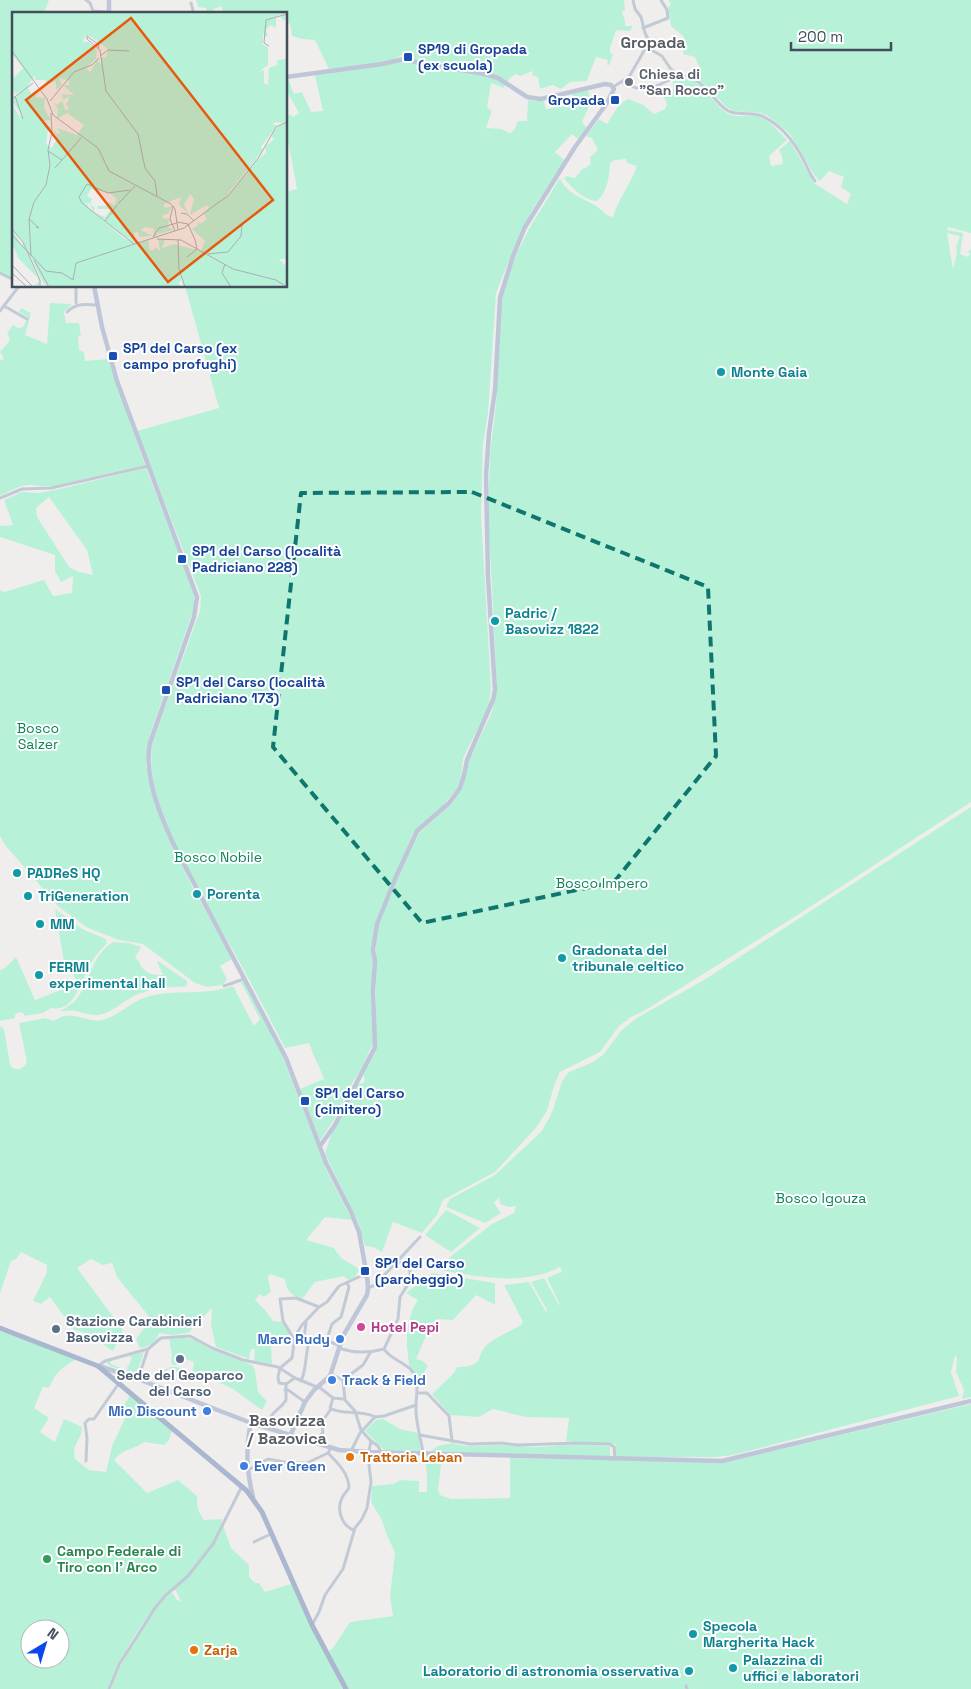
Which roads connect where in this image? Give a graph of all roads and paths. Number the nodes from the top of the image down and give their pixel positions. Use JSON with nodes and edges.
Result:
{"nodes":[{"id":1,"x":86,"y":0,"type":"edge"},
{"id":2,"x":633,"y":0,"type":"edge"},
{"id":3,"x":661,"y":0,"type":"edge"},
{"id":4,"x":191,"y":3,"type":"dead end"},
{"id":5,"x":101,"y":12,"type":"edge"},
{"id":6,"x":193,"y":12,"type":"edge"},
{"id":7,"x":643,"y":28,"type":"junction"},
{"id":8,"x":646,"y":47,"type":"junction"},
{"id":9,"x":679,"y":76,"type":"junction"},
{"id":10,"x":288,"y":77,"type":"edge"},
{"id":11,"x":623,"y":82,"type":"junction"},
{"id":12,"x":613,"y":87,"type":"junction"},
{"id":13,"x":816,"y":181,"type":"dead end"},
{"id":14,"x":0,"y":273,"type":"edge"},
{"id":15,"x":12,"y":279,"type":"edge"},
{"id":16,"x":18,"y":288,"type":"edge"},
{"id":17,"x":76,"y":288,"type":"edge"},
{"id":18,"x":94,"y":288,"type":"edge"},
{"id":19,"x":76,"y":303,"type":"dead end"},
{"id":20,"x":97,"y":305,"type":"junction"},
{"id":21,"x":4,"y":306,"type":"junction"},
{"id":22,"x":0,"y":310,"type":"edge"},
{"id":23,"x":67,"y":312,"type":"dead end"},
{"id":24,"x":27,"y":319,"type":"dead end"},
{"id":25,"x":148,"y":466,"type":"junction"},
{"id":26,"x":0,"y":498,"type":"edge"},
{"id":27,"x":246,"y":979,"type":"junction"},
{"id":28,"x":224,"y":986,"type":"dead end"},
{"id":29,"x":320,"y":1146,"type":"junction"},
{"id":30,"x":420,"y":1237,"type":"dead end"},
{"id":31,"x":396,"y":1262,"type":"junction"},
{"id":32,"x":367,"y":1276,"type":"junction"},
{"id":33,"x":346,"y":1284,"type":"junction"},
{"id":34,"x":368,"y":1288,"type":"junction"},
{"id":35,"x":319,"y":1307,"type":"junction"},
{"id":36,"x":306,"y":1322,"type":"junction"},
{"id":37,"x":0,"y":1328,"type":"edge"},
{"id":38,"x":304,"y":1338,"type":"junction"},
{"id":39,"x":294,"y":1339,"type":"junction"},
{"id":40,"x":326,"y":1340,"type":"junction"},
{"id":41,"x":309,"y":1342,"type":"junction"},
{"id":42,"x":340,"y":1347,"type":"junction"},
{"id":43,"x":148,"y":1349,"type":"junction"},
{"id":44,"x":384,"y":1349,"type":"junction"},
{"id":45,"x":370,"y":1353,"type":"junction"},
{"id":46,"x":98,"y":1366,"type":"junction"},
{"id":47,"x":280,"y":1368,"type":"junction"},
{"id":48,"x":331,"y":1374,"type":"junction"},
{"id":49,"x":295,"y":1378,"type":"junction"},
{"id":50,"x":138,"y":1379,"type":"junction"},
{"id":51,"x":343,"y":1380,"type":"junction"},
{"id":52,"x":301,"y":1381,"type":"junction"},
{"id":53,"x":120,"y":1382,"type":"junction"},
{"id":54,"x":286,"y":1384,"type":"junction"},
{"id":55,"x":318,"y":1387,"type":"junction"},
{"id":56,"x":285,"y":1390,"type":"junction"},
{"id":57,"x":417,"y":1393,"type":"junction"},
{"id":58,"x":333,"y":1398,"type":"junction"},
{"id":59,"x":344,"y":1399,"type":"junction"},
{"id":60,"x":971,"y":1401,"type":"edge"},
{"id":61,"x":305,"y":1402,"type":"junction"},
{"id":62,"x":416,"y":1405,"type":"junction"},
{"id":63,"x":331,"y":1409,"type":"junction"},
{"id":64,"x":355,"y":1411,"type":"junction"},
{"id":65,"x":375,"y":1416,"type":"junction"},
{"id":66,"x":251,"y":1423,"type":"junction"},
{"id":67,"x":269,"y":1427,"type":"junction"},
{"id":68,"x":362,"y":1431,"type":"junction"},
{"id":69,"x":291,"y":1434,"type":"junction"},
{"id":70,"x":420,"y":1435,"type":"junction"},
{"id":71,"x":371,"y":1441,"type":"junction"},
{"id":72,"x":452,"y":1441,"type":"junction"},
{"id":73,"x":315,"y":1442,"type":"junction"},
{"id":74,"x":331,"y":1448,"type":"junction"},
{"id":75,"x":351,"y":1451,"type":"junction"},
{"id":76,"x":368,"y":1452,"type":"junction"},
{"id":77,"x":381,"y":1452,"type":"junction"},
{"id":78,"x":328,"y":1453,"type":"junction"},
{"id":79,"x":423,"y":1454,"type":"junction"},
{"id":80,"x":615,"y":1459,"type":"junction"},
{"id":81,"x":86,"y":1461,"type":"dead end"},
{"id":82,"x":248,"y":1471,"type":"junction"},
{"id":83,"x":248,"y":1480,"type":"junction"},
{"id":84,"x":242,"y":1486,"type":"junction"},
{"id":85,"x":253,"y":1497,"type":"junction"},
{"id":86,"x":354,"y":1530,"type":"junction"},
{"id":87,"x":271,"y":1534,"type":"junction"},
{"id":88,"x":254,"y":1542,"type":"dead end"},
{"id":89,"x":312,"y":1625,"type":"junction"},
{"id":90,"x":109,"y":1689,"type":"edge"},
{"id":91,"x":346,"y":1689,"type":"edge"}],
"edges":[{"from":1,"to":5,"type":"street"},
{"from":2,"to":7,"type":"street"},
{"from":3,"to":7,"type":"street"},
{"from":4,"to":6,"type":"street"},
{"from":7,"to":8,"type":"street"},
{"from":8,"to":9,"type":"street"},
{"from":8,"to":11,"type":"street"},
{"from":9,"to":11,"type":"street"},
{"from":9,"to":13,"type":"street"},
{"from":10,"to":12,"type":"main road"},
{"from":11,"to":12,"type":"street"},
{"from":12,"to":29,"type":"main road"},
{"from":14,"to":15,"type":"street"},
{"from":16,"to":21,"type":"street"},
{"from":17,"to":19,"type":"street"},
{"from":18,"to":20,"type":"main road"},
{"from":20,"to":23,"type":"street"},
{"from":20,"to":25,"type":"main road"},
{"from":21,"to":22,"type":"street"},
{"from":21,"to":24,"type":"street"},
{"from":25,"to":26,"type":"street"},
{"from":25,"to":27,"type":"main road"},
{"from":27,"to":28,"type":"street"},
{"from":27,"to":29,"type":"main road"},
{"from":29,"to":32,"type":"main road"},
{"from":30,"to":31,"type":"street"},
{"from":31,"to":34,"type":"street"},
{"from":31,"to":44,"type":"street"},
{"from":32,"to":33,"type":"street"},
{"from":32,"to":34,"type":"main road"},
{"from":33,"to":35,"type":"street"},
{"from":33,"to":40,"type":"street"},
{"from":34,"to":42,"type":"main road"},
{"from":35,"to":36,"type":"street"},
{"from":35,"to":39,"type":"street"},
{"from":36,"to":38,"type":"street"},
{"from":36,"to":39,"type":"street"},
{"from":37,"to":46,"type":"main road"},
{"from":38,"to":39,"type":"street"},
{"from":38,"to":41,"type":"street"},
{"from":39,"to":47,"type":"street"},
{"from":40,"to":41,"type":"street"},
{"from":40,"to":42,"type":"street"},
{"from":41,"to":52,"type":"street"},
{"from":42,"to":45,"type":"street"},
{"from":42,"to":48,"type":"main road"},
{"from":43,"to":46,"type":"street"},
{"from":43,"to":47,"type":"street"},
{"from":43,"to":50,"type":"street"},
{"from":44,"to":45,"type":"street"},
{"from":44,"to":57,"type":"street"},
{"from":45,"to":51,"type":"street"},
{"from":46,"to":50,"type":"main road"},
{"from":46,"to":53,"type":"main road"},
{"from":47,"to":49,"type":"street"},
{"from":47,"to":54,"type":"street"},
{"from":48,"to":51,"type":"street"},
{"from":48,"to":55,"type":"main road"},
{"from":49,"to":52,"type":"street"},
{"from":49,"to":54,"type":"street"},
{"from":50,"to":66,"type":"main road"},
{"from":51,"to":59,"type":"street"},
{"from":52,"to":55,"type":"street"},
{"from":53,"to":81,"type":"street"},
{"from":53,"to":84,"type":"main road"},
{"from":54,"to":56,"type":"street"},
{"from":55,"to":58,"type":"street"},
{"from":55,"to":61,"type":"main road"},
{"from":56,"to":61,"type":"street"},
{"from":56,"to":67,"type":"street"},
{"from":57,"to":62,"type":"street"},
{"from":57,"to":72,"type":"street"},
{"from":58,"to":59,"type":"street"},
{"from":58,"to":63,"type":"street"},
{"from":59,"to":64,"type":"street"},
{"from":60,"to":80,"type":"main road"},
{"from":61,"to":69,"type":"main road"},
{"from":62,"to":65,"type":"street"},
{"from":62,"to":70,"type":"street"},
{"from":63,"to":64,"type":"street"},
{"from":63,"to":73,"type":"street"},
{"from":64,"to":65,"type":"street"},
{"from":64,"to":68,"type":"street"},
{"from":65,"to":68,"type":"street"},
{"from":66,"to":67,"type":"main road"},
{"from":66,"to":82,"type":"main road"},
{"from":67,"to":69,"type":"main road"},
{"from":68,"to":71,"type":"street"},
{"from":68,"to":75,"type":"street"},
{"from":69,"to":73,"type":"main road"},
{"from":70,"to":72,"type":"street"},
{"from":70,"to":79,"type":"street"},
{"from":71,"to":76,"type":"street"},
{"from":71,"to":77,"type":"street"},
{"from":72,"to":80,"type":"street"},
{"from":73,"to":74,"type":"main road"},
{"from":74,"to":75,"type":"main road"},
{"from":74,"to":78,"type":"street"},
{"from":75,"to":76,"type":"main road"},
{"from":76,"to":77,"type":"main road"},
{"from":76,"to":86,"type":"street"},
{"from":77,"to":79,"type":"main road"},
{"from":78,"to":82,"type":"street"},
{"from":78,"to":86,"type":"street"},
{"from":79,"to":80,"type":"main road"},
{"from":82,"to":83,"type":"main road"},
{"from":83,"to":84,"type":"main road"},
{"from":83,"to":85,"type":"main road"},
{"from":84,"to":85,"type":"main road"},
{"from":84,"to":90,"type":"street"},
{"from":85,"to":87,"type":"main road"},
{"from":86,"to":89,"type":"street"},
{"from":87,"to":88,"type":"street"},
{"from":87,"to":89,"type":"main road"},
{"from":89,"to":91,"type":"main road"}]}
